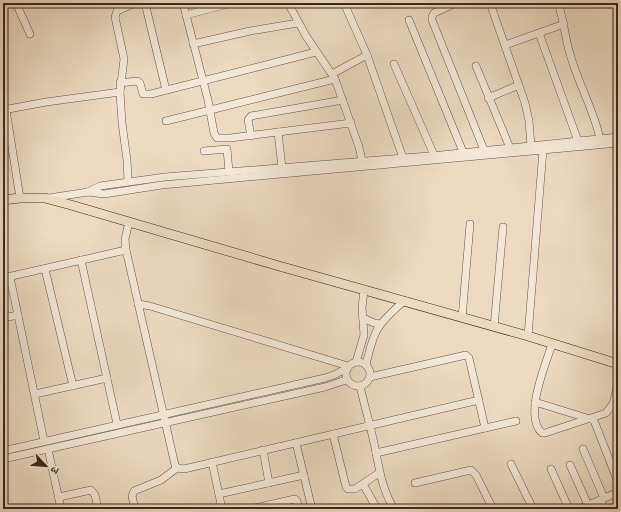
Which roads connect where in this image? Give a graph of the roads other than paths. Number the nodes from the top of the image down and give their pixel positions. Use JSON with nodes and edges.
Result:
{"nodes":[{"id":1,"x":16,"y":3,"type":"edge"},
{"id":2,"x":135,"y":3,"type":"edge"},
{"id":3,"x":145,"y":3,"type":"edge"},
{"id":4,"x":183,"y":3,"type":"edge"},
{"id":5,"x":232,"y":3,"type":"edge"},
{"id":6,"x":288,"y":3,"type":"edge"},
{"id":7,"x":344,"y":3,"type":"edge"},
{"id":8,"x":490,"y":3,"type":"edge"},
{"id":9,"x":558,"y":3,"type":"edge"},
{"id":10,"x":452,"y":4,"type":"edge"},
{"id":11,"x":118,"y":6,"type":"edge"},
{"id":12,"x":186,"y":15,"type":"junction"},
{"id":13,"x":408,"y":20,"type":"dead end"},
{"id":14,"x":298,"y":23,"type":"junction"},
{"id":15,"x":564,"y":24,"type":"junction"},
{"id":16,"x":539,"y":33,"type":"junction"},
{"id":17,"x":30,"y":34,"type":"dead end"},
{"id":18,"x":193,"y":44,"type":"junction"},
{"id":19,"x":505,"y":45,"type":"junction"},
{"id":20,"x":316,"y":52,"type":"junction"},
{"id":21,"x":367,"y":54,"type":"junction"},
{"id":22,"x":394,"y":64,"type":"dead end"},
{"id":23,"x":476,"y":66,"type":"dead end"},
{"id":24,"x":334,"y":77,"type":"junction"},
{"id":25,"x":202,"y":81,"type":"junction"},
{"id":26,"x":120,"y":83,"type":"junction"},
{"id":27,"x":519,"y":85,"type":"junction"},
{"id":28,"x":166,"y":90,"type":"junction"},
{"id":29,"x":120,"y":92,"type":"junction"},
{"id":30,"x":488,"y":98,"type":"junction"},
{"id":31,"x":343,"y":100,"type":"junction"},
{"id":32,"x":5,"y":110,"type":"edge"},
{"id":33,"x":210,"y":111,"type":"junction"},
{"id":34,"x":166,"y":121,"type":"dead end"},
{"id":35,"x":351,"y":123,"type":"junction"},
{"id":36,"x":278,"y":132,"type":"junction"},
{"id":37,"x":251,"y":136,"type":"junction"},
{"id":38,"x":618,"y":138,"type":"edge"},
{"id":39,"x":600,"y":139,"type":"junction"},
{"id":40,"x":578,"y":141,"type":"junction"},
{"id":41,"x":618,"y":143,"type":"edge"},
{"id":42,"x":531,"y":146,"type":"junction"},
{"id":43,"x":510,"y":148,"type":"junction"},
{"id":44,"x":204,"y":150,"type":"dead end"},
{"id":45,"x":484,"y":150,"type":"junction"},
{"id":46,"x":542,"y":150,"type":"junction"},
{"id":47,"x":463,"y":152,"type":"junction"},
{"id":48,"x":434,"y":155,"type":"junction"},
{"id":49,"x":403,"y":158,"type":"junction"},
{"id":50,"x":363,"y":164,"type":"junction"},
{"id":51,"x":282,"y":168,"type":"junction"},
{"id":52,"x":229,"y":172,"type":"junction"},
{"id":53,"x":128,"y":182,"type":"junction"},
{"id":54,"x":88,"y":192,"type":"junction"},
{"id":55,"x":20,"y":198,"type":"junction"},
{"id":56,"x":45,"y":198,"type":"junction"},
{"id":57,"x":3,"y":200,"type":"edge"},
{"id":58,"x":129,"y":222,"type":"junction"},
{"id":59,"x":470,"y":224,"type":"dead end"},
{"id":60,"x":503,"y":227,"type":"dead end"},
{"id":61,"x":126,"y":250,"type":"junction"},
{"id":62,"x":81,"y":260,"type":"junction"},
{"id":63,"x":45,"y":269,"type":"junction"},
{"id":64,"x":7,"y":278,"type":"edge"},
{"id":65,"x":364,"y":290,"type":"junction"},
{"id":66,"x":404,"y":301,"type":"junction"},
{"id":67,"x":138,"y":304,"type":"junction"},
{"id":68,"x":18,"y":314,"type":"junction"},
{"id":69,"x":3,"y":318,"type":"edge"},
{"id":70,"x":363,"y":318,"type":"junction"},
{"id":71,"x":462,"y":318,"type":"junction"},
{"id":72,"x":380,"y":324,"type":"junction"},
{"id":73,"x":494,"y":327,"type":"junction"},
{"id":74,"x":528,"y":336,"type":"junction"},
{"id":75,"x":552,"y":344,"type":"junction"},
{"id":76,"x":356,"y":362,"type":"junction"},
{"id":77,"x":618,"y":364,"type":"edge"},
{"id":78,"x":366,"y":365,"type":"junction"},
{"id":79,"x":347,"y":367,"type":"junction"},
{"id":80,"x":370,"y":377,"type":"junction"},
{"id":81,"x":107,"y":378,"type":"junction"},
{"id":82,"x":346,"y":380,"type":"junction"},
{"id":83,"x":618,"y":384,"type":"edge"},
{"id":84,"x":72,"y":386,"type":"junction"},
{"id":85,"x":360,"y":386,"type":"junction"},
{"id":86,"x":35,"y":394,"type":"junction"},
{"id":87,"x":479,"y":400,"type":"junction"},
{"id":88,"x":535,"y":402,"type":"junction"},
{"id":89,"x":163,"y":414,"type":"junction"},
{"id":90,"x":592,"y":419,"type":"junction"},
{"id":91,"x":516,"y":421,"type":"dead end"},
{"id":92,"x":165,"y":423,"type":"junction"},
{"id":93,"x":117,"y":424,"type":"junction"},
{"id":94,"x":370,"y":425,"type":"junction"},
{"id":95,"x":485,"y":428,"type":"junction"},
{"id":96,"x":332,"y":434,"type":"junction"},
{"id":97,"x":44,"y":441,"type":"junction"},
{"id":98,"x":296,"y":443,"type":"junction"},
{"id":99,"x":48,"y":449,"type":"junction"},
{"id":100,"x":583,"y":449,"type":"dead end"},
{"id":101,"x":263,"y":450,"type":"junction"},
{"id":102,"x":3,"y":451,"type":"edge"},
{"id":103,"x":376,"y":453,"type":"junction"},
{"id":104,"x":3,"y":459,"type":"edge"},
{"id":105,"x":212,"y":462,"type":"junction"},
{"id":106,"x":512,"y":464,"type":"dead end"},
{"id":107,"x":570,"y":465,"type":"dead end"},
{"id":108,"x":176,"y":468,"type":"junction"},
{"id":109,"x":551,"y":469,"type":"dead end"},
{"id":110,"x":380,"y":473,"type":"junction"},
{"id":111,"x":304,"y":475,"type":"junction"},
{"id":112,"x":618,"y":482,"type":"edge"},
{"id":113,"x":269,"y":483,"type":"junction"},
{"id":114,"x":415,"y":483,"type":"dead end"},
{"id":115,"x":363,"y":484,"type":"junction"},
{"id":116,"x":616,"y":493,"type":"edge"},
{"id":117,"x":219,"y":494,"type":"junction"},
{"id":118,"x":59,"y":498,"type":"junction"},
{"id":119,"x":602,"y":499,"type":"junction"},
{"id":120,"x":618,"y":500,"type":"edge"},
{"id":121,"x":588,"y":505,"type":"junction"},
{"id":122,"x":61,"y":509,"type":"edge"},
{"id":123,"x":98,"y":509,"type":"edge"},
{"id":124,"x":135,"y":509,"type":"edge"},
{"id":125,"x":222,"y":509,"type":"edge"},
{"id":126,"x":250,"y":509,"type":"edge"},
{"id":127,"x":299,"y":509,"type":"edge"},
{"id":128,"x":312,"y":509,"type":"edge"},
{"id":129,"x":377,"y":509,"type":"edge"},
{"id":130,"x":394,"y":509,"type":"edge"},
{"id":131,"x":493,"y":509,"type":"edge"},
{"id":132,"x":533,"y":509,"type":"edge"},
{"id":133,"x":569,"y":509,"type":"edge"},
{"id":134,"x":579,"y":509,"type":"edge"},
{"id":135,"x":605,"y":509,"type":"edge"}],
"edges":[{"from":1,"to":17,"type":"street"},
{"from":2,"to":11,"type":"street"},
{"from":3,"to":28,"type":"street"},
{"from":4,"to":12,"type":"street"},
{"from":5,"to":12,"type":"street"},
{"from":6,"to":14,"type":"street"},
{"from":7,"to":21,"type":"street"},
{"from":8,"to":19,"type":"street"},
{"from":9,"to":15,"type":"street"},
{"from":10,"to":45,"type":"street"},
{"from":11,"to":26,"type":"street"},
{"from":12,"to":18,"type":"street"},
{"from":13,"to":47,"type":"street"},
{"from":14,"to":18,"type":"street"},
{"from":14,"to":20,"type":"street"},
{"from":15,"to":16,"type":"street"},
{"from":15,"to":39,"type":"street"},
{"from":16,"to":19,"type":"street"},
{"from":16,"to":40,"type":"street"},
{"from":18,"to":25,"type":"street"},
{"from":19,"to":27,"type":"street"},
{"from":20,"to":24,"type":"street"},
{"from":20,"to":25,"type":"street"},
{"from":21,"to":24,"type":"street"},
{"from":21,"to":49,"type":"street"},
{"from":22,"to":48,"type":"street"},
{"from":23,"to":30,"type":"street"},
{"from":24,"to":31,"type":"street"},
{"from":24,"to":33,"type":"street"},
{"from":25,"to":28,"type":"street"},
{"from":25,"to":33,"type":"street"},
{"from":26,"to":28,"type":"street"},
{"from":26,"to":29,"type":"street"},
{"from":27,"to":30,"type":"street"},
{"from":27,"to":42,"type":"street"},
{"from":29,"to":32,"type":"street"},
{"from":29,"to":53,"type":"street"},
{"from":30,"to":43,"type":"street"},
{"from":31,"to":35,"type":"street"},
{"from":31,"to":37,"type":"street"},
{"from":32,"to":55,"type":"street"},
{"from":33,"to":34,"type":"street"},
{"from":33,"to":37,"type":"street"},
{"from":35,"to":36,"type":"street"},
{"from":35,"to":50,"type":"street"},
{"from":36,"to":37,"type":"street"},
{"from":36,"to":51,"type":"street"},
{"from":38,"to":39,"type":"street"},
{"from":39,"to":40,"type":"street"},
{"from":40,"to":42,"type":"street"},
{"from":41,"to":46,"type":"street"},
{"from":42,"to":43,"type":"street"},
{"from":43,"to":45,"type":"street"},
{"from":44,"to":52,"type":"street"},
{"from":45,"to":47,"type":"street"},
{"from":46,"to":50,"type":"street"},
{"from":46,"to":74,"type":"street"},
{"from":47,"to":48,"type":"street"},
{"from":48,"to":49,"type":"street"},
{"from":49,"to":50,"type":"street"},
{"from":50,"to":51,"type":"street"},
{"from":50,"to":54,"type":"street"},
{"from":51,"to":52,"type":"street"},
{"from":52,"to":53,"type":"street"},
{"from":53,"to":54,"type":"street"},
{"from":54,"to":56,"type":"street"},
{"from":55,"to":56,"type":"main road"},
{"from":55,"to":57,"type":"main road"},
{"from":56,"to":58,"type":"main road"},
{"from":58,"to":61,"type":"street"},
{"from":58,"to":65,"type":"main road"},
{"from":59,"to":71,"type":"street"},
{"from":60,"to":73,"type":"street"},
{"from":61,"to":62,"type":"street"},
{"from":61,"to":67,"type":"street"},
{"from":62,"to":63,"type":"street"},
{"from":62,"to":81,"type":"street"},
{"from":63,"to":64,"type":"street"},
{"from":63,"to":84,"type":"street"},
{"from":64,"to":68,"type":"street"},
{"from":65,"to":66,"type":"main road"},
{"from":65,"to":70,"type":"street"},
{"from":66,"to":71,"type":"main road"},
{"from":66,"to":72,"type":"street"},
{"from":67,"to":79,"type":"street"},
{"from":67,"to":89,"type":"street"},
{"from":68,"to":69,"type":"street"},
{"from":68,"to":86,"type":"street"},
{"from":70,"to":72,"type":"street"},
{"from":70,"to":76,"type":"street"},
{"from":71,"to":73,"type":"main road"},
{"from":72,"to":78,"type":"street"},
{"from":73,"to":74,"type":"main road"},
{"from":74,"to":75,"type":"main road"},
{"from":75,"to":77,"type":"main road"},
{"from":75,"to":88,"type":"street"},
{"from":76,"to":78,"type":"street"},
{"from":76,"to":79,"type":"street"},
{"from":78,"to":80,"type":"street"},
{"from":79,"to":82,"type":"street"},
{"from":79,"to":89,"type":"street"},
{"from":80,"to":85,"type":"street"},
{"from":80,"to":87,"type":"street"},
{"from":81,"to":84,"type":"street"},
{"from":81,"to":93,"type":"street"},
{"from":82,"to":85,"type":"street"},
{"from":82,"to":92,"type":"street"},
{"from":83,"to":90,"type":"street"},
{"from":84,"to":86,"type":"street"},
{"from":85,"to":94,"type":"street"},
{"from":86,"to":97,"type":"street"},
{"from":87,"to":94,"type":"street"},
{"from":87,"to":95,"type":"street"},
{"from":88,"to":90,"type":"street"},
{"from":88,"to":90,"type":"street"},
{"from":89,"to":92,"type":"street"},
{"from":89,"to":93,"type":"street"},
{"from":90,"to":112,"type":"street"},
{"from":91,"to":95,"type":"street"},
{"from":92,"to":99,"type":"street"},
{"from":92,"to":108,"type":"street"},
{"from":93,"to":97,"type":"street"},
{"from":94,"to":96,"type":"street"},
{"from":94,"to":103,"type":"street"},
{"from":95,"to":103,"type":"street"},
{"from":96,"to":98,"type":"street"},
{"from":96,"to":115,"type":"street"},
{"from":97,"to":102,"type":"street"},
{"from":98,"to":101,"type":"street"},
{"from":98,"to":111,"type":"street"},
{"from":99,"to":104,"type":"street"},
{"from":99,"to":118,"type":"street"},
{"from":100,"to":119,"type":"street"},
{"from":101,"to":105,"type":"street"},
{"from":101,"to":113,"type":"street"},
{"from":103,"to":110,"type":"street"},
{"from":105,"to":108,"type":"street"},
{"from":105,"to":117,"type":"street"},
{"from":106,"to":132,"type":"street"},
{"from":107,"to":121,"type":"street"},
{"from":108,"to":124,"type":"street"},
{"from":109,"to":133,"type":"street"},
{"from":110,"to":115,"type":"street"},
{"from":110,"to":130,"type":"street"},
{"from":111,"to":113,"type":"street"},
{"from":111,"to":128,"type":"street"},
{"from":113,"to":117,"type":"street"},
{"from":114,"to":131,"type":"street"},
{"from":115,"to":129,"type":"street"},
{"from":116,"to":119,"type":"street"},
{"from":116,"to":120,"type":"street"},
{"from":117,"to":125,"type":"street"},
{"from":118,"to":122,"type":"street"},
{"from":118,"to":123,"type":"street"},
{"from":119,"to":121,"type":"street"},
{"from":119,"to":135,"type":"street"},
{"from":121,"to":134,"type":"street"},
{"from":126,"to":127,"type":"street"}]}
